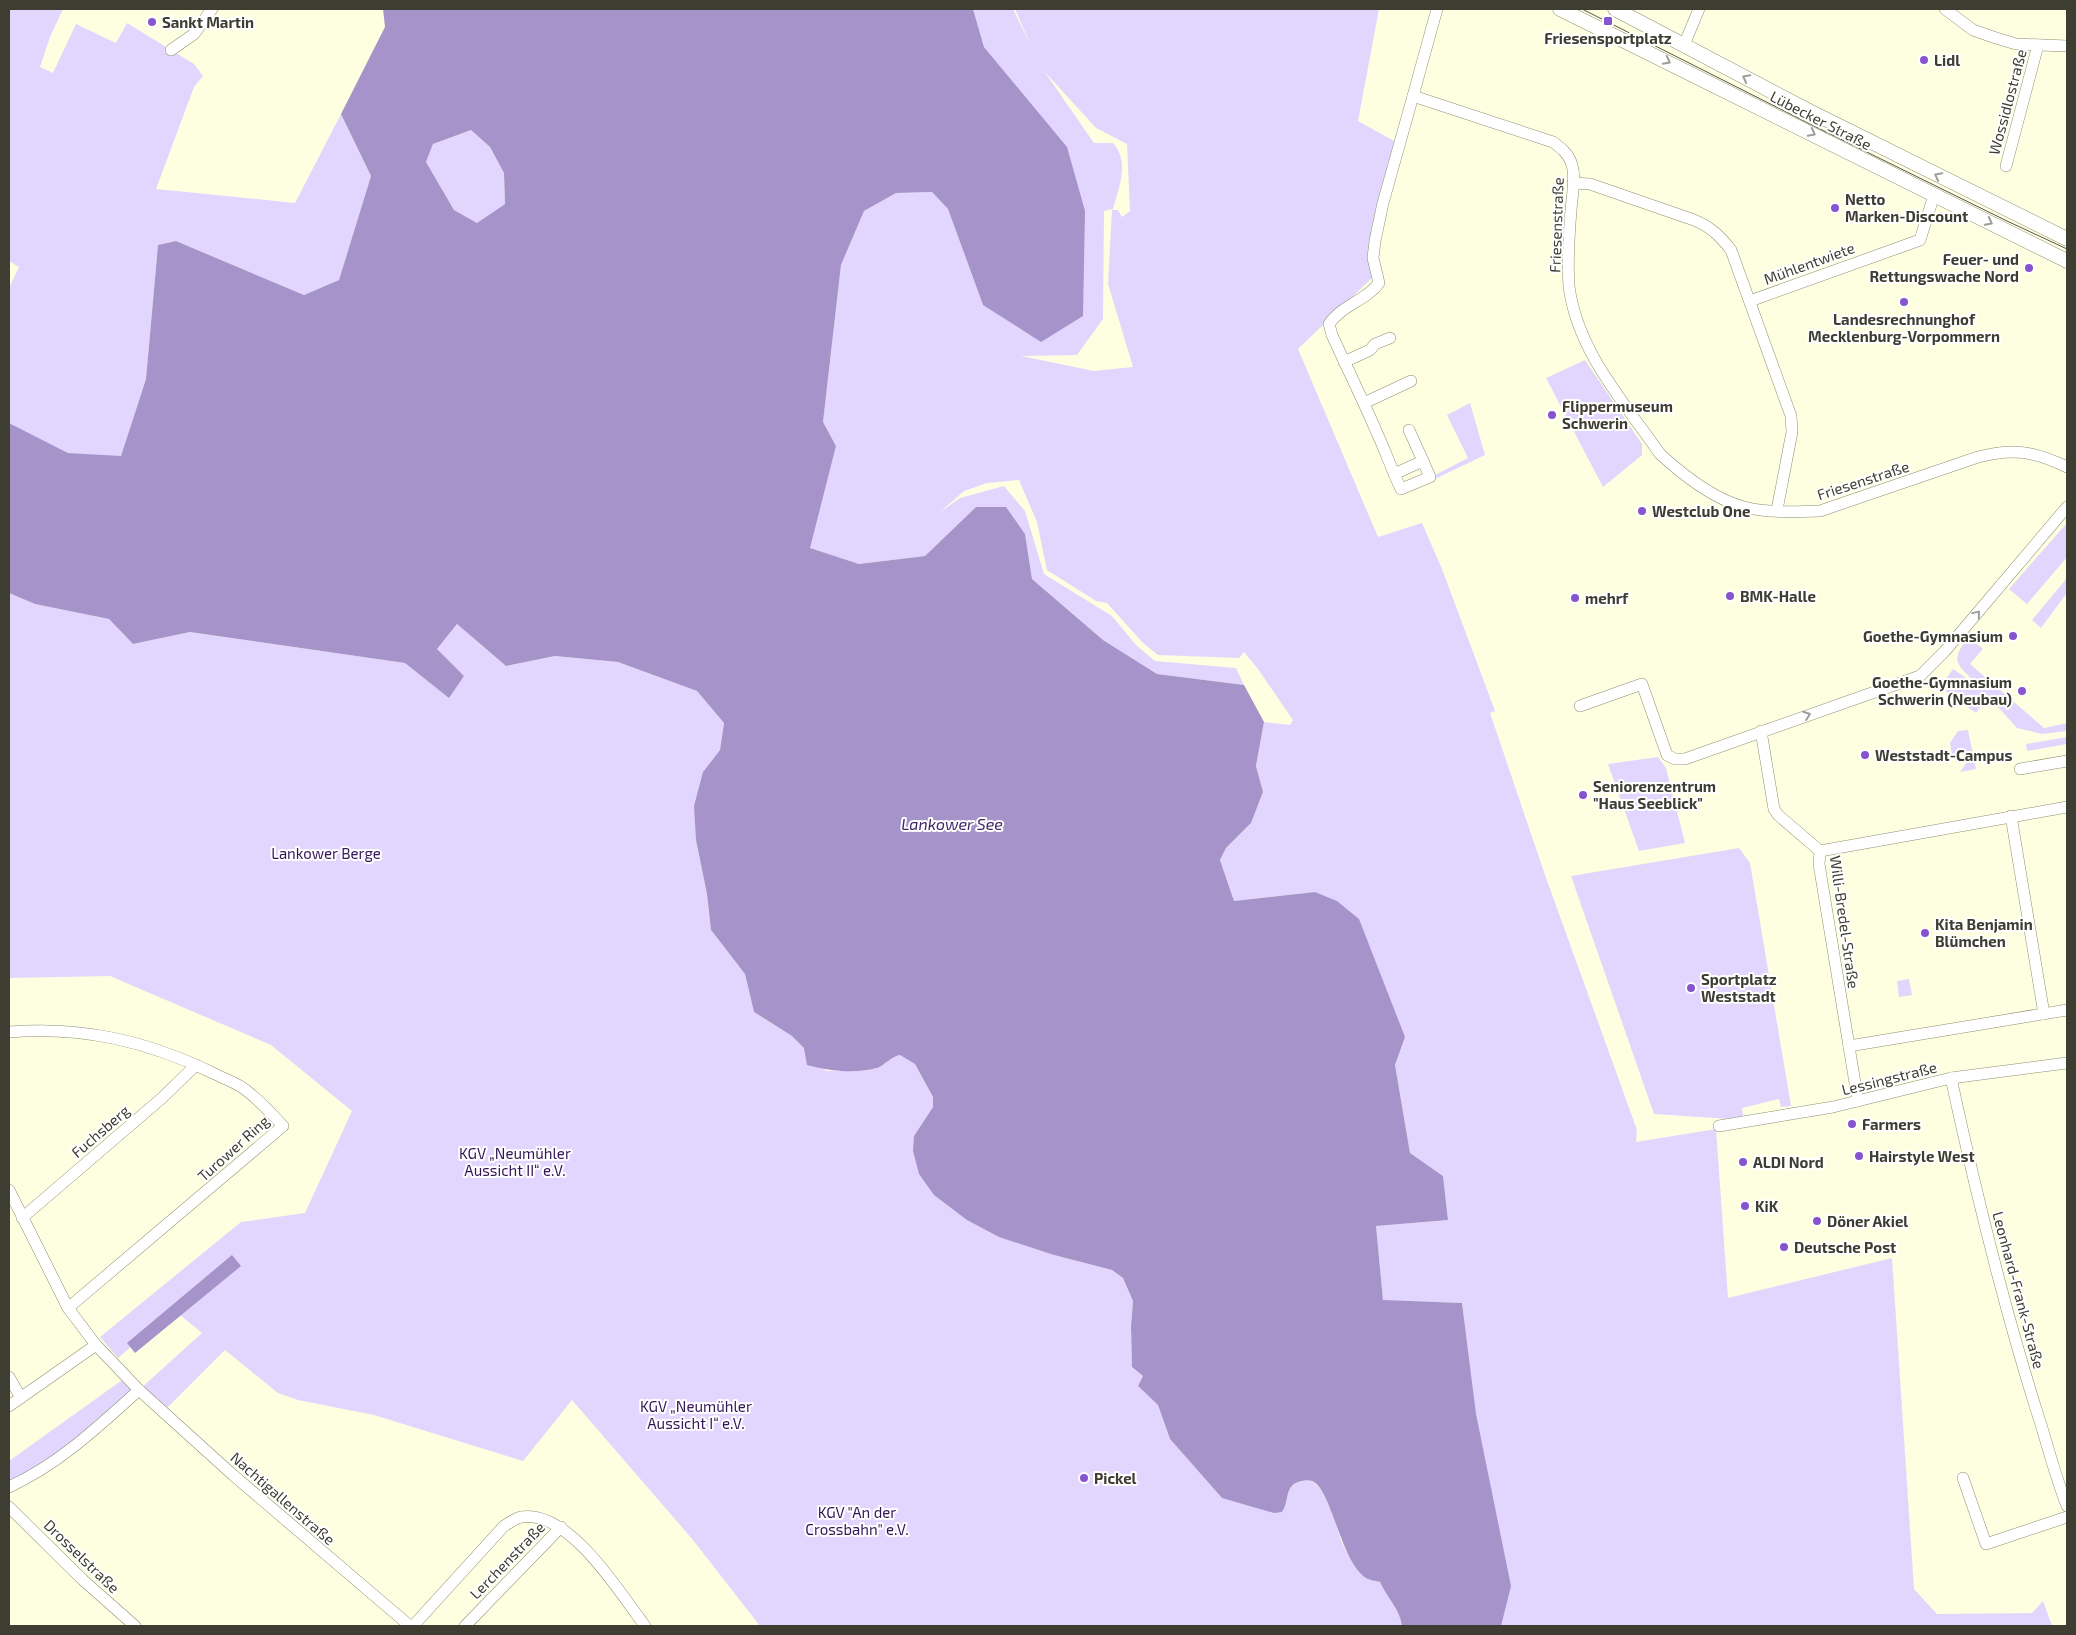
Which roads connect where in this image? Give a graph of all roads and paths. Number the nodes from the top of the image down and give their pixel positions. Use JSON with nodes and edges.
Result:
{"nodes":[{"id":1,"x":212,"y":9,"type":"edge"},
{"id":2,"x":1437,"y":9,"type":"edge"},
{"id":3,"x":1560,"y":9,"type":"edge"},
{"id":4,"x":1615,"y":9,"type":"edge"},
{"id":5,"x":1700,"y":9,"type":"edge"},
{"id":6,"x":1945,"y":9,"type":"edge"},
{"id":7,"x":1684,"y":45,"type":"junction"},
{"id":8,"x":2038,"y":45,"type":"junction"},
{"id":9,"x":2067,"y":46,"type":"edge"},
{"id":10,"x":171,"y":50,"type":"dead end"},
{"id":11,"x":1413,"y":96,"type":"junction"},
{"id":12,"x":2006,"y":166,"type":"dead end"},
{"id":13,"x":1573,"y":183,"type":"junction"},
{"id":14,"x":1934,"y":195,"type":"junction"},
{"id":15,"x":2067,"y":239,"type":"edge"},
{"id":16,"x":2067,"y":261,"type":"edge"},
{"id":17,"x":1750,"y":301,"type":"junction"},
{"id":18,"x":1390,"y":338,"type":"dead end"},
{"id":19,"x":1344,"y":362,"type":"junction"},
{"id":20,"x":1411,"y":381,"type":"dead end"},
{"id":21,"x":1364,"y":403,"type":"junction"},
{"id":22,"x":1409,"y":430,"type":"dead end"},
{"id":23,"x":1423,"y":461,"type":"junction"},
{"id":24,"x":2067,"y":467,"type":"edge"},
{"id":25,"x":1394,"y":474,"type":"junction"},
{"id":26,"x":2067,"y":507,"type":"edge"},
{"id":27,"x":1777,"y":510,"type":"junction"},
{"id":28,"x":1580,"y":706,"type":"dead end"},
{"id":29,"x":1761,"y":732,"type":"junction"},
{"id":30,"x":2067,"y":760,"type":"edge"},
{"id":31,"x":2020,"y":769,"type":"dead end"},
{"id":32,"x":2067,"y":806,"type":"edge"},
{"id":33,"x":2011,"y":816,"type":"junction"},
{"id":34,"x":1820,"y":850,"type":"junction"},
{"id":35,"x":2067,"y":1010,"type":"edge"},
{"id":36,"x":2044,"y":1014,"type":"junction"},
{"id":37,"x":9,"y":1032,"type":"edge"},
{"id":38,"x":1849,"y":1046,"type":"junction"},
{"id":39,"x":2067,"y":1063,"type":"edge"},
{"id":40,"x":196,"y":1065,"type":"junction"},
{"id":41,"x":1951,"y":1078,"type":"junction"},
{"id":42,"x":1858,"y":1100,"type":"junction"},
{"id":43,"x":1719,"y":1126,"type":"dead end"},
{"id":44,"x":9,"y":1190,"type":"edge"},
{"id":45,"x":22,"y":1218,"type":"junction"},
{"id":46,"x":68,"y":1308,"type":"junction"},
{"id":47,"x":96,"y":1345,"type":"junction"},
{"id":48,"x":9,"y":1377,"type":"edge"},
{"id":49,"x":139,"y":1390,"type":"junction"},
{"id":50,"x":21,"y":1398,"type":"junction"},
{"id":51,"x":9,"y":1406,"type":"edge"},
{"id":52,"x":1963,"y":1478,"type":"dead end"},
{"id":53,"x":9,"y":1487,"type":"edge"},
{"id":54,"x":2067,"y":1506,"type":"edge"},
{"id":55,"x":9,"y":1507,"type":"edge"},
{"id":56,"x":2067,"y":1517,"type":"edge"},
{"id":57,"x":561,"y":1527,"type":"junction"},
{"id":58,"x":135,"y":1626,"type":"edge"},
{"id":59,"x":411,"y":1626,"type":"edge"},
{"id":60,"x":465,"y":1626,"type":"edge"},
{"id":61,"x":646,"y":1626,"type":"edge"}],
"edges":[{"from":1,"to":10,"type":"street"},
{"from":2,"to":11,"type":"street"},
{"from":3,"to":14,"type":"street","name":"Lübecker Straße","one_way":true},
{"from":4,"to":7,"type":"street","name":"Lübecker Straße"},
{"from":5,"to":7,"type":"street"},
{"from":6,"to":8,"type":"street","name":"Wossidlostraße"},
{"from":15,"to":7,"type":"street","name":"Lübecker Straße","one_way":true},
{"from":8,"to":9,"type":"street","name":"Wossidlostraße"},
{"from":8,"to":12,"type":"street","name":"Wossidlostraße"},
{"from":11,"to":13,"type":"street","name":"Friesenstraße"},
{"from":11,"to":19,"type":"street"},
{"from":13,"to":17,"type":"street"},
{"from":13,"to":27,"type":"street","name":"Friesenstraße"},
{"from":14,"to":16,"type":"street","name":"Lübecker Straße","one_way":true},
{"from":14,"to":17,"type":"street","name":"Mühlentwiete"},
{"from":17,"to":27,"type":"street"},
{"from":18,"to":19,"type":"street"},
{"from":19,"to":21,"type":"street"},
{"from":20,"to":21,"type":"street"},
{"from":21,"to":25,"type":"street"},
{"from":22,"to":23,"type":"street"},
{"from":23,"to":25,"type":"street"},
{"from":23,"to":25,"type":"street"},
{"from":24,"to":27,"type":"street","name":"Friesenstraße"},
{"from":29,"to":26,"type":"street","one_way":true},
{"from":28,"to":29,"type":"street"},
{"from":29,"to":34,"type":"street"},
{"from":30,"to":31,"type":"street"},
{"from":32,"to":33,"type":"street","name":"Willi-Bredel-Straße"},
{"from":33,"to":34,"type":"street","name":"Willi-Bredel-Straße"},
{"from":33,"to":36,"type":"street"},
{"from":34,"to":38,"type":"street","name":"Willi-Bredel-Straße"},
{"from":35,"to":36,"type":"street"},
{"from":36,"to":38,"type":"street"},
{"from":37,"to":40,"type":"street","name":"Turower Ring"},
{"from":38,"to":42,"type":"street","name":"Willi-Bredel-Straße"},
{"from":39,"to":41,"type":"street","name":"Lessingstraße"},
{"from":40,"to":45,"type":"street","name":"Fuchsberg"},
{"from":40,"to":46,"type":"street","name":"Turower Ring"},
{"from":41,"to":42,"type":"street","name":"Lessingstraße"},
{"from":41,"to":54,"type":"street","name":"Leonhard-Frank-Straße"},
{"from":42,"to":43,"type":"street","name":"Lessingstraße"},
{"from":44,"to":45,"type":"street","name":"Nachtigallenstraße"},
{"from":45,"to":46,"type":"street","name":"Nachtigallenstraße"},
{"from":46,"to":47,"type":"street","name":"Nachtigallenstraße"},
{"from":47,"to":49,"type":"street","name":"Nachtigallenstraße"},
{"from":47,"to":50,"type":"street"},
{"from":48,"to":50,"type":"street"},
{"from":49,"to":53,"type":"street"},
{"from":49,"to":59,"type":"street","name":"Nachtigallenstraße"},
{"from":50,"to":51,"type":"street"},
{"from":52,"to":56,"type":"street"},
{"from":55,"to":58,"type":"street","name":"Drosselstraße"},
{"from":57,"to":59,"type":"street","name":"Lerchenstraße"},
{"from":57,"to":60,"type":"street","name":"Lerchenstraße"},
{"from":57,"to":61,"type":"street"}]}
